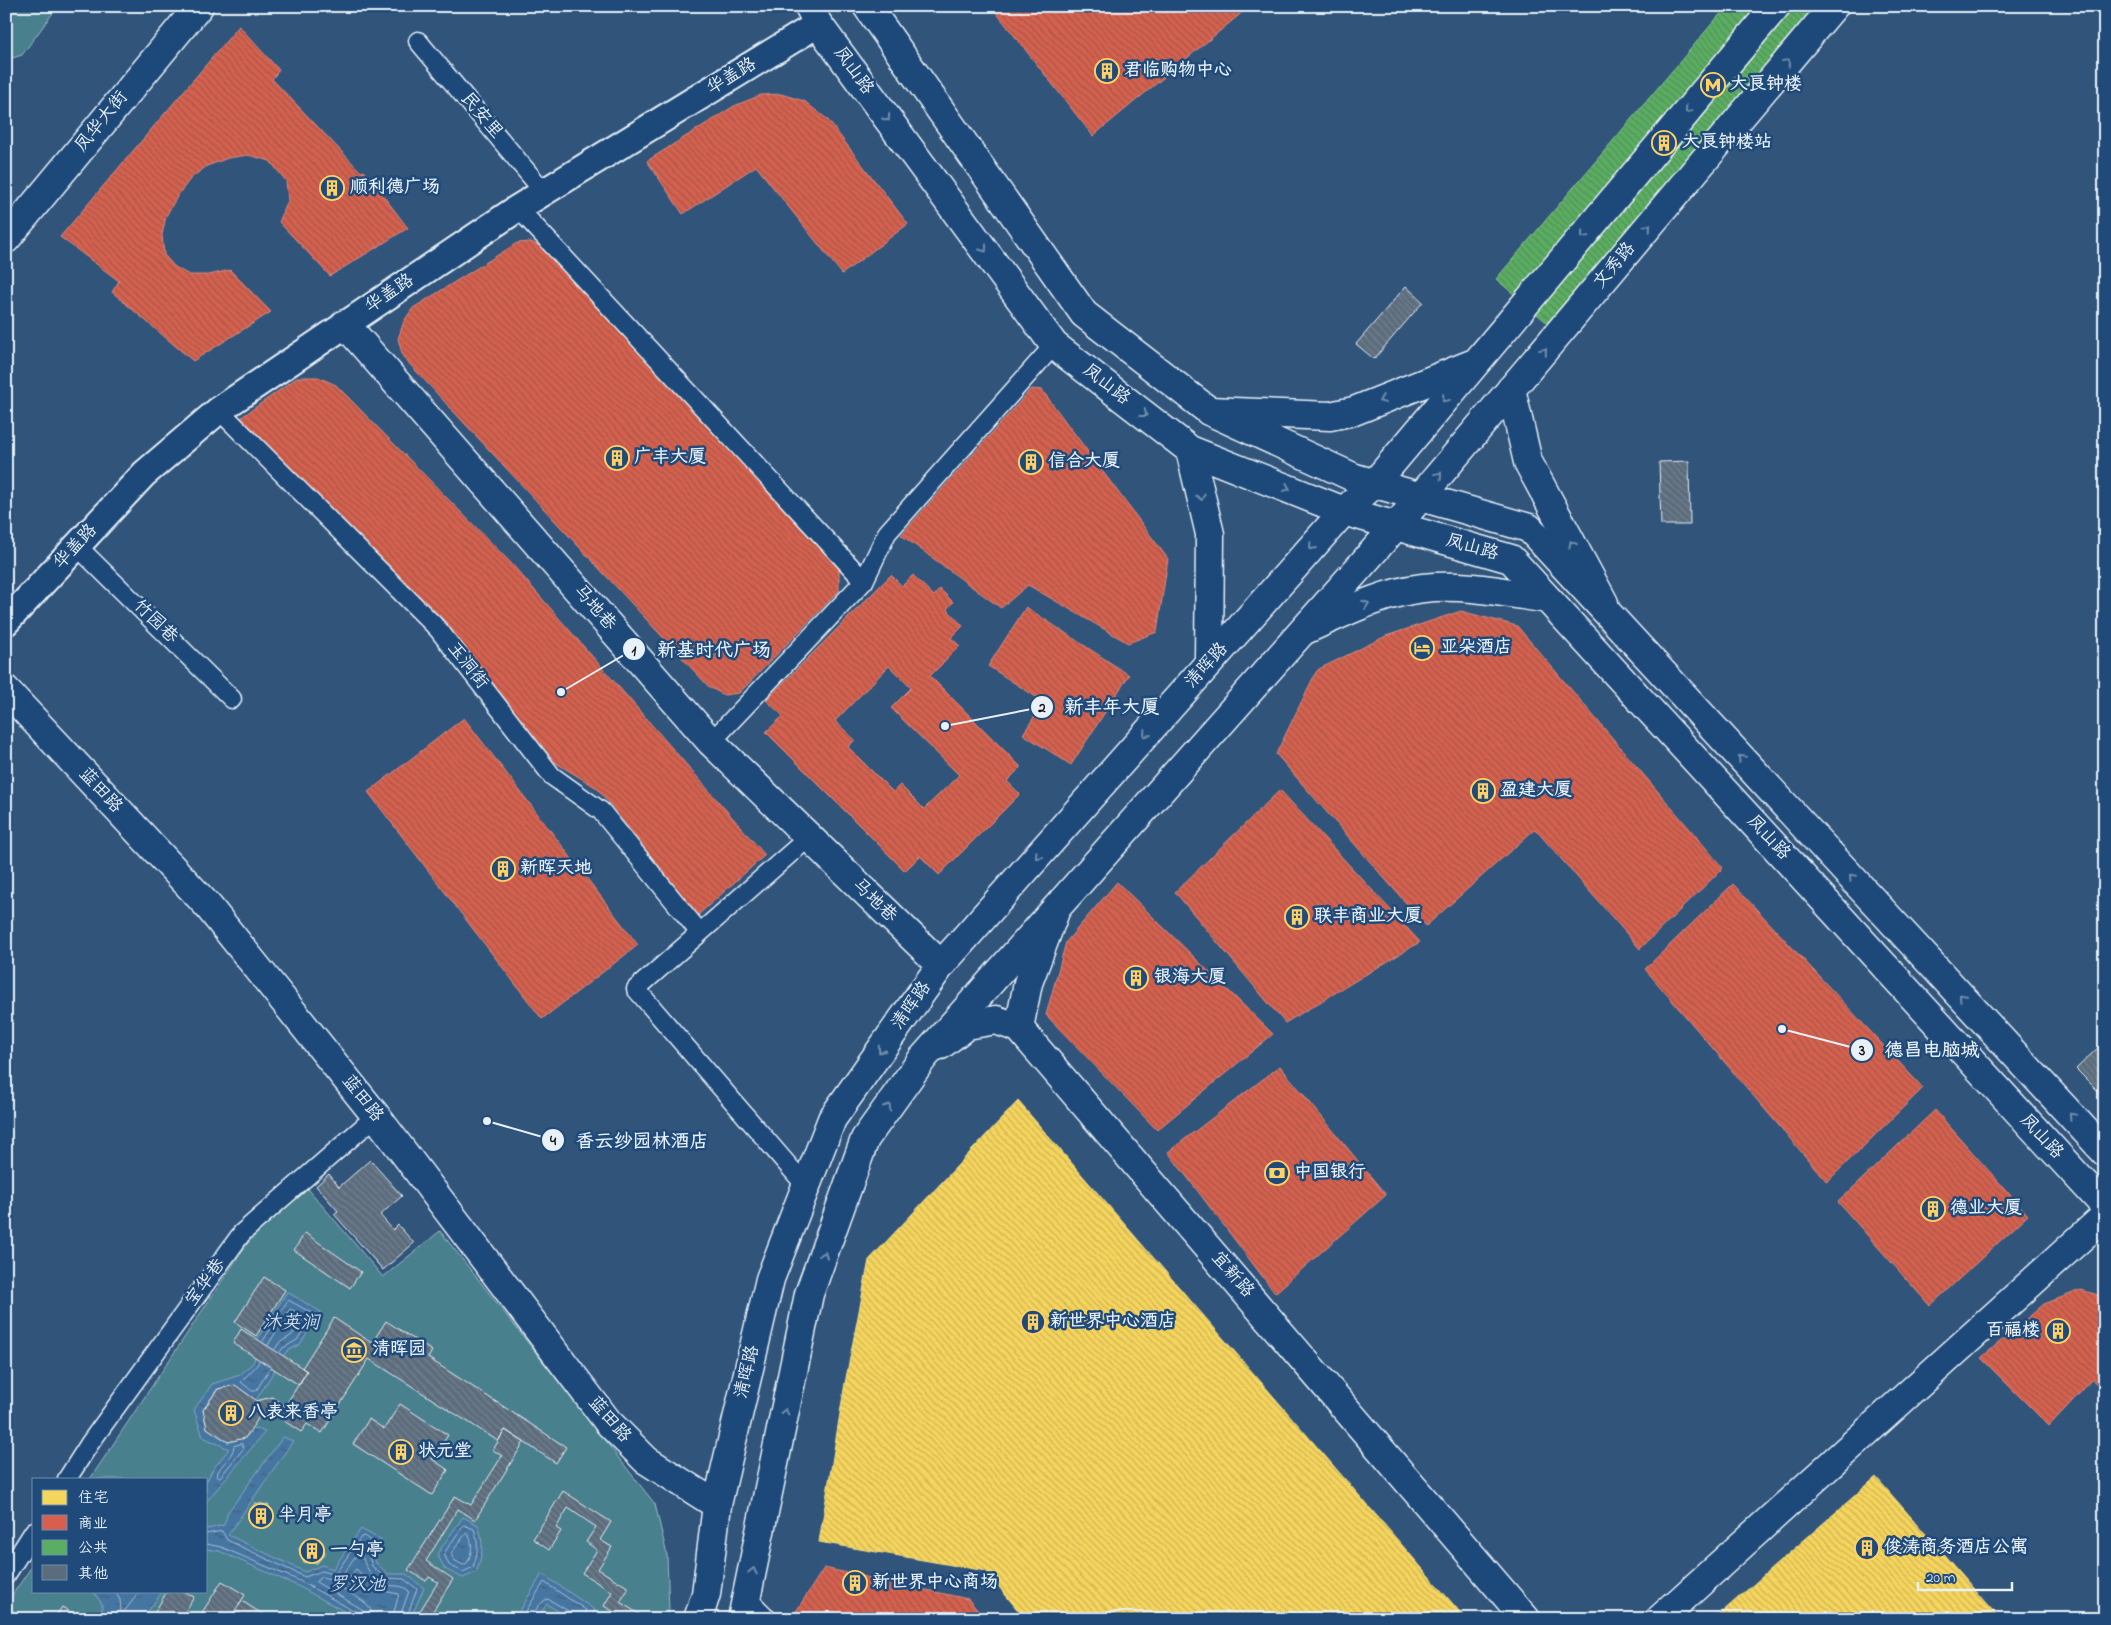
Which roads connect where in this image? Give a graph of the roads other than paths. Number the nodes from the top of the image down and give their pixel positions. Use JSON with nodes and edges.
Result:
{"nodes":[{"id":1,"x":199,"y":6,"type":"edge"},
{"id":2,"x":867,"y":6,"type":"edge"},
{"id":3,"x":1776,"y":6,"type":"edge"},
{"id":4,"x":1834,"y":6,"type":"edge"},
{"id":5,"x":814,"y":15,"type":"edge"},
{"id":6,"x":418,"y":40,"type":"dead end"},
{"id":7,"x":544,"y":192,"type":"junction"},
{"id":8,"x":518,"y":208,"type":"junction"},
{"id":9,"x":6,"y":239,"type":"edge"},
{"id":10,"x":345,"y":324,"type":"junction"},
{"id":11,"x":1054,"y":344,"type":"junction"},
{"id":12,"x":1476,"y":363,"type":"junction"},
{"id":13,"x":1511,"y":390,"type":"junction"},
{"id":14,"x":219,"y":410,"type":"junction"},
{"id":15,"x":1209,"y":411,"type":"junction"},
{"id":16,"x":1190,"y":450,"type":"junction"},
{"id":17,"x":1374,"y":484,"type":"junction"},
{"id":18,"x":1420,"y":497,"type":"junction"},
{"id":19,"x":1344,"y":511,"type":"junction"},
{"id":20,"x":1396,"y":526,"type":"junction"},
{"id":21,"x":77,"y":546,"type":"junction"},
{"id":22,"x":864,"y":581,"type":"junction"},
{"id":23,"x":1548,"y":599,"type":"junction"},
{"id":24,"x":1612,"y":617,"type":"junction"},
{"id":25,"x":6,"y":622,"type":"edge"},
{"id":26,"x":1305,"y":630,"type":"junction"},
{"id":27,"x":1209,"y":663,"type":"junction"},
{"id":28,"x":6,"y":690,"type":"edge"},
{"id":29,"x":232,"y":698,"type":"dead end"},
{"id":30,"x":712,"y":742,"type":"junction"},
{"id":31,"x":809,"y":837,"type":"junction"},
{"id":32,"x":1057,"y":907,"type":"junction"},
{"id":33,"x":700,"y":933,"type":"junction"},
{"id":34,"x":941,"y":965,"type":"junction"},
{"id":35,"x":1019,"y":1028,"type":"junction"},
{"id":36,"x":923,"y":1058,"type":"junction"},
{"id":37,"x":376,"y":1116,"type":"junction"},
{"id":38,"x":2105,"y":1152,"type":"edge"},
{"id":39,"x":806,"y":1186,"type":"junction"},
{"id":40,"x":2105,"y":1206,"type":"edge"},
{"id":41,"x":2105,"y":1216,"type":"edge"},
{"id":42,"x":68,"y":1478,"type":"edge"},
{"id":43,"x":717,"y":1505,"type":"junction"},
{"id":44,"x":32,"y":1535,"type":"edge"},
{"id":45,"x":6,"y":1574,"type":"edge"},
{"id":46,"x":750,"y":1614,"type":"edge"},
{"id":47,"x":698,"y":1619,"type":"edge"},
{"id":48,"x":1526,"y":1619,"type":"edge"},
{"id":49,"x":1660,"y":1619,"type":"edge"}],
"edges":[{"from":1,"to":9,"type":"street","name":"凤华大街"},
{"from":2,"to":15,"type":"street","name":"凤山路"},
{"from":3,"to":12,"type":"street","one_way":true},
{"from":13,"to":4,"type":"street","name":"文秀路","one_way":true},
{"from":5,"to":7,"type":"street","name":"华盖路"},
{"from":5,"to":11,"type":"street","name":"凤山路","one_way":true},
{"from":6,"to":7,"type":"lane","name":"民安里"},
{"from":7,"to":8,"type":"street","name":"华盖路"},
{"from":8,"to":10,"type":"street","name":"华盖路"},
{"from":8,"to":22,"type":"lane"},
{"from":10,"to":14,"type":"street","name":"华盖路"},
{"from":10,"to":30,"type":"street","name":"马地巷"},
{"from":11,"to":16,"type":"street","name":"凤山路","one_way":true},
{"from":11,"to":22,"type":"lane"},
{"from":12,"to":15,"type":"street","one_way":true},
{"from":12,"to":17,"type":"street","one_way":true},
{"from":18,"to":13,"type":"street","name":"文秀路","one_way":true},
{"from":24,"to":13,"type":"street","one_way":true},
{"from":14,"to":21,"type":"street","name":"华盖路"},
{"from":14,"to":33,"type":"lane","name":"玉洞街"},
{"from":15,"to":17,"type":"street","name":"凤山路"},
{"from":16,"to":19,"type":"street","name":"凤山路","one_way":true},
{"from":16,"to":27,"type":"street","one_way":true},
{"from":17,"to":18,"type":"street","name":"凤山路"},
{"from":17,"to":19,"type":"street"},
{"from":18,"to":20,"type":"street","name":"文秀路"},
{"from":18,"to":24,"type":"street","name":"凤山路"},
{"from":19,"to":20,"type":"street","name":"凤山路"},
{"from":19,"to":27,"type":"street","name":"清晖路","one_way":true},
{"from":20,"to":23,"type":"street","name":"凤山路"},
{"from":20,"to":26,"type":"street"},
{"from":21,"to":25,"type":"street","name":"华盖路"},
{"from":21,"to":29,"type":"lane","name":"竹园巷"},
{"from":22,"to":30,"type":"lane"},
{"from":26,"to":23,"type":"street","one_way":true},
{"from":23,"to":40,"type":"street","name":"凤山路"},
{"from":38,"to":24,"type":"street","name":"凤山路","one_way":true},
{"from":26,"to":32,"type":"street"},
{"from":27,"to":34,"type":"street","name":"清晖路","one_way":true},
{"from":28,"to":37,"type":"street","name":"蓝田路"},
{"from":30,"to":31,"type":"street","name":"马地巷"},
{"from":31,"to":33,"type":"lane"},
{"from":31,"to":34,"type":"street","name":"马地巷"},
{"from":32,"to":35,"type":"street"},
{"from":32,"to":36,"type":"street"},
{"from":33,"to":39,"type":"lane"},
{"from":34,"to":39,"type":"street","name":"清晖路","one_way":true},
{"from":35,"to":36,"type":"street"},
{"from":35,"to":48,"type":"street","name":"宜新路"},
{"from":46,"to":36,"type":"street","one_way":true},
{"from":37,"to":42,"type":"lane","name":"宝华巷"},
{"from":37,"to":43,"type":"street","name":"蓝田路"},
{"from":39,"to":43,"type":"street","name":"清晖路"},
{"from":41,"to":49,"type":"street"},
{"from":43,"to":47,"type":"street","name":"清晖路"},
{"from":44,"to":45,"type":"lane"}]}
